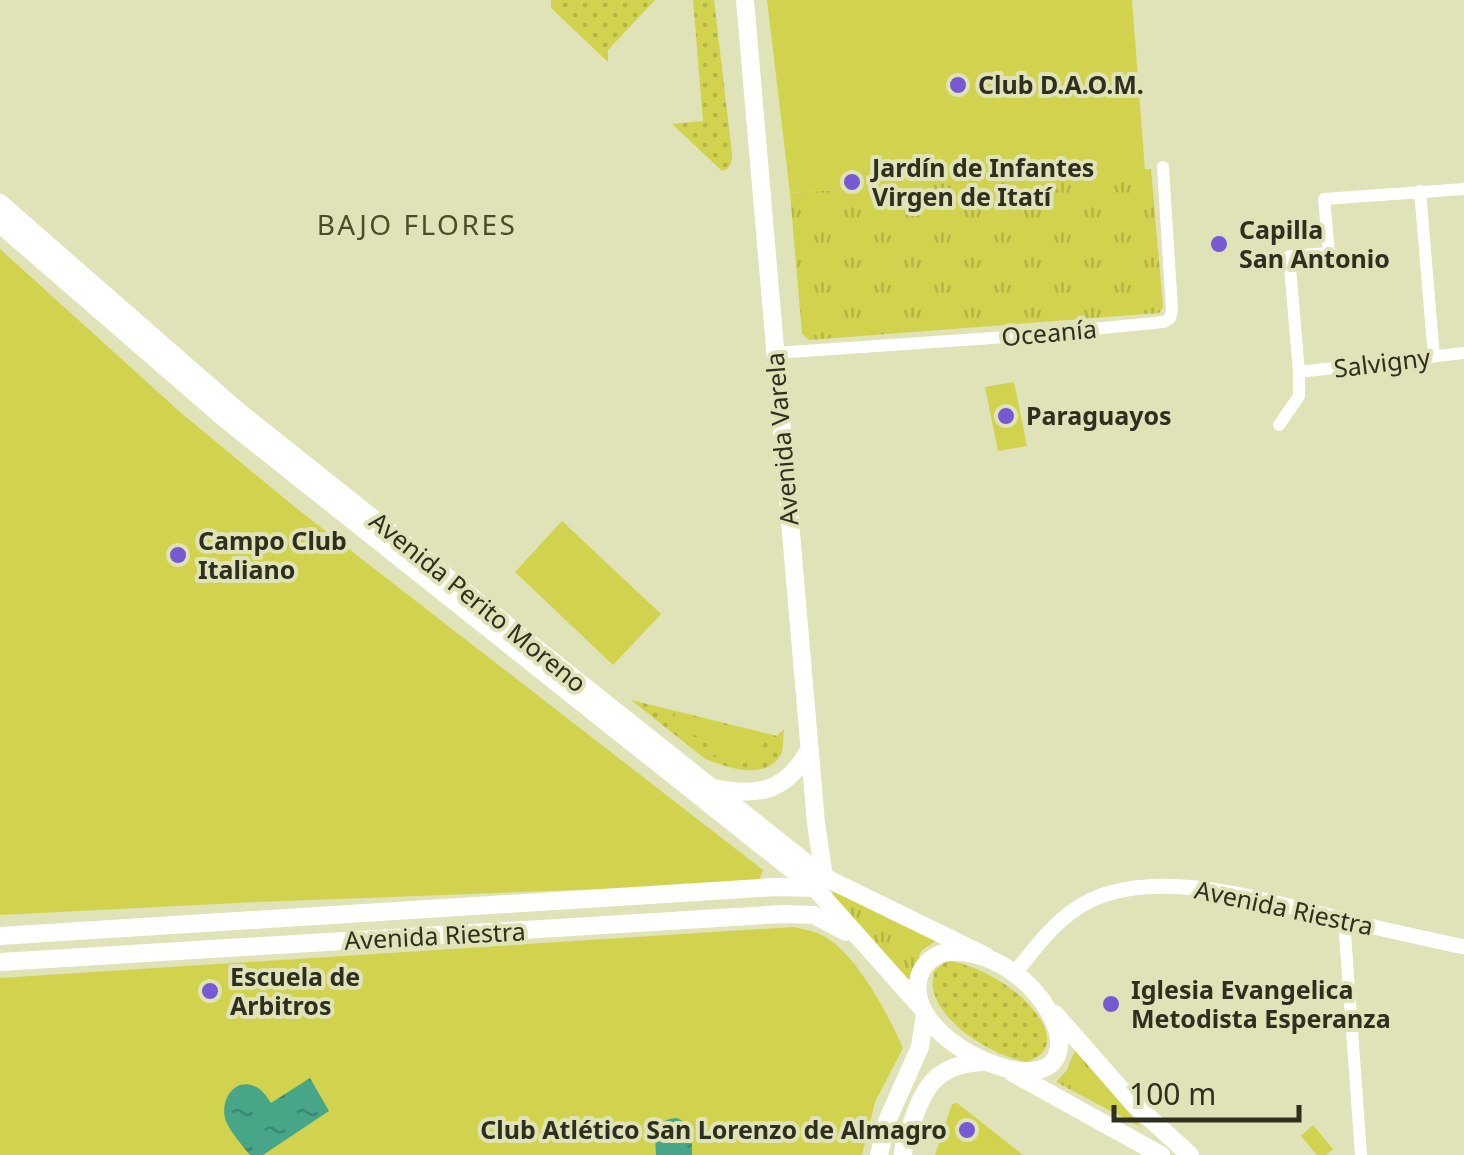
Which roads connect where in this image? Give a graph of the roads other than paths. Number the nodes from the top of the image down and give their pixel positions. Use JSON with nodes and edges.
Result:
{"nodes":[{"id":1,"x":745,"y":0,"type":"edge"},
{"id":2,"x":1164,"y":167,"type":"dead end"},
{"id":3,"x":1464,"y":190,"type":"edge"},
{"id":4,"x":1420,"y":191,"type":"junction"},
{"id":5,"x":0,"y":203,"type":"edge"},
{"id":6,"x":0,"y":224,"type":"edge"},
{"id":7,"x":775,"y":353,"type":"junction"},
{"id":8,"x":1464,"y":353,"type":"edge"},
{"id":9,"x":1434,"y":357,"type":"junction"},
{"id":10,"x":1299,"y":372,"type":"junction"},
{"id":11,"x":1278,"y":425,"type":"dead end"},
{"id":12,"x":809,"y":750,"type":"junction"},
{"id":13,"x":711,"y":788,"type":"junction"},
{"id":14,"x":783,"y":863,"type":"junction"},
{"id":15,"x":820,"y":882,"type":"junction"},
{"id":16,"x":776,"y":887,"type":"junction"},
{"id":17,"x":578,"y":898,"type":"junction"},
{"id":18,"x":1344,"y":920,"type":"junction"},
{"id":19,"x":580,"y":926,"type":"junction"},
{"id":20,"x":0,"y":936,"type":"edge"},
{"id":21,"x":863,"y":943,"type":"junction"},
{"id":22,"x":1464,"y":947,"type":"edge"},
{"id":23,"x":986,"y":956,"type":"junction"},
{"id":24,"x":0,"y":962,"type":"edge"},
{"id":25,"x":1015,"y":973,"type":"junction"},
{"id":26,"x":1048,"y":1007,"type":"junction"},
{"id":27,"x":922,"y":1010,"type":"junction"},
{"id":28,"x":984,"y":1062,"type":"junction"},
{"id":29,"x":1004,"y":1068,"type":"junction"},
{"id":30,"x":879,"y":1155,"type":"edge"},
{"id":31,"x":902,"y":1155,"type":"edge"},
{"id":32,"x":1160,"y":1155,"type":"edge"},
{"id":33,"x":1190,"y":1155,"type":"edge"},
{"id":34,"x":1361,"y":1155,"type":"edge"}],
"edges":[{"from":1,"to":7,"type":"main road","name":"Avenida Varela"},
{"from":2,"to":7,"type":"street","name":"Oceanía"},
{"from":3,"to":4,"type":"street"},
{"from":4,"to":9,"type":"street"},
{"from":4,"to":10,"type":"street"},
{"from":5,"to":13,"type":"main road","name":"Avenida Perito Moreno"},
{"from":6,"to":14,"type":"main road","name":"Avenida Perito Moreno"},
{"from":7,"to":12,"type":"main road","name":"Avenida Varela"},
{"from":8,"to":9,"type":"street","name":"Salvigny"},
{"from":9,"to":10,"type":"street","name":"Salvigny"},
{"from":10,"to":11,"type":"street"},
{"from":12,"to":13,"type":"main road"},
{"from":12,"to":15,"type":"main road","name":"Avenida Varela"},
{"from":13,"to":15,"type":"main road","name":"Avenida Perito Moreno"},
{"from":14,"to":15,"type":"main road","name":"Avenida Perito Moreno"},
{"from":14,"to":16,"type":"main road"},
{"from":15,"to":16,"type":"main road","name":"Avenida Riestra"},
{"from":15,"to":21,"type":"main road","name":"Avenida Perito Moreno"},
{"from":15,"to":23,"type":"main road","name":"Avenida Perito Moreno"},
{"from":16,"to":17,"type":"main road","name":"Avenida Riestra"},
{"from":17,"to":19,"type":"main road"},
{"from":17,"to":20,"type":"main road","name":"Avenida Riestra"},
{"from":18,"to":22,"type":"street","name":"Avenida Riestra"},
{"from":18,"to":25,"type":"street","name":"Avenida Riestra"},
{"from":18,"to":34,"type":"street"},
{"from":19,"to":21,"type":"main road","name":"Avenida Riestra"},
{"from":19,"to":24,"type":"main road","name":"Avenida Riestra"},
{"from":21,"to":27,"type":"main road","name":"Avenida Perito Moreno"},
{"from":23,"to":25,"type":"main road"},
{"from":23,"to":27,"type":"main road"},
{"from":25,"to":26,"type":"main road"},
{"from":26,"to":29,"type":"main road"},
{"from":26,"to":33,"type":"main road"},
{"from":27,"to":28,"type":"main road"},
{"from":27,"to":30,"type":"main road"},
{"from":28,"to":29,"type":"main road"},
{"from":28,"to":31,"type":"main road"},
{"from":29,"to":32,"type":"main road"}]}
